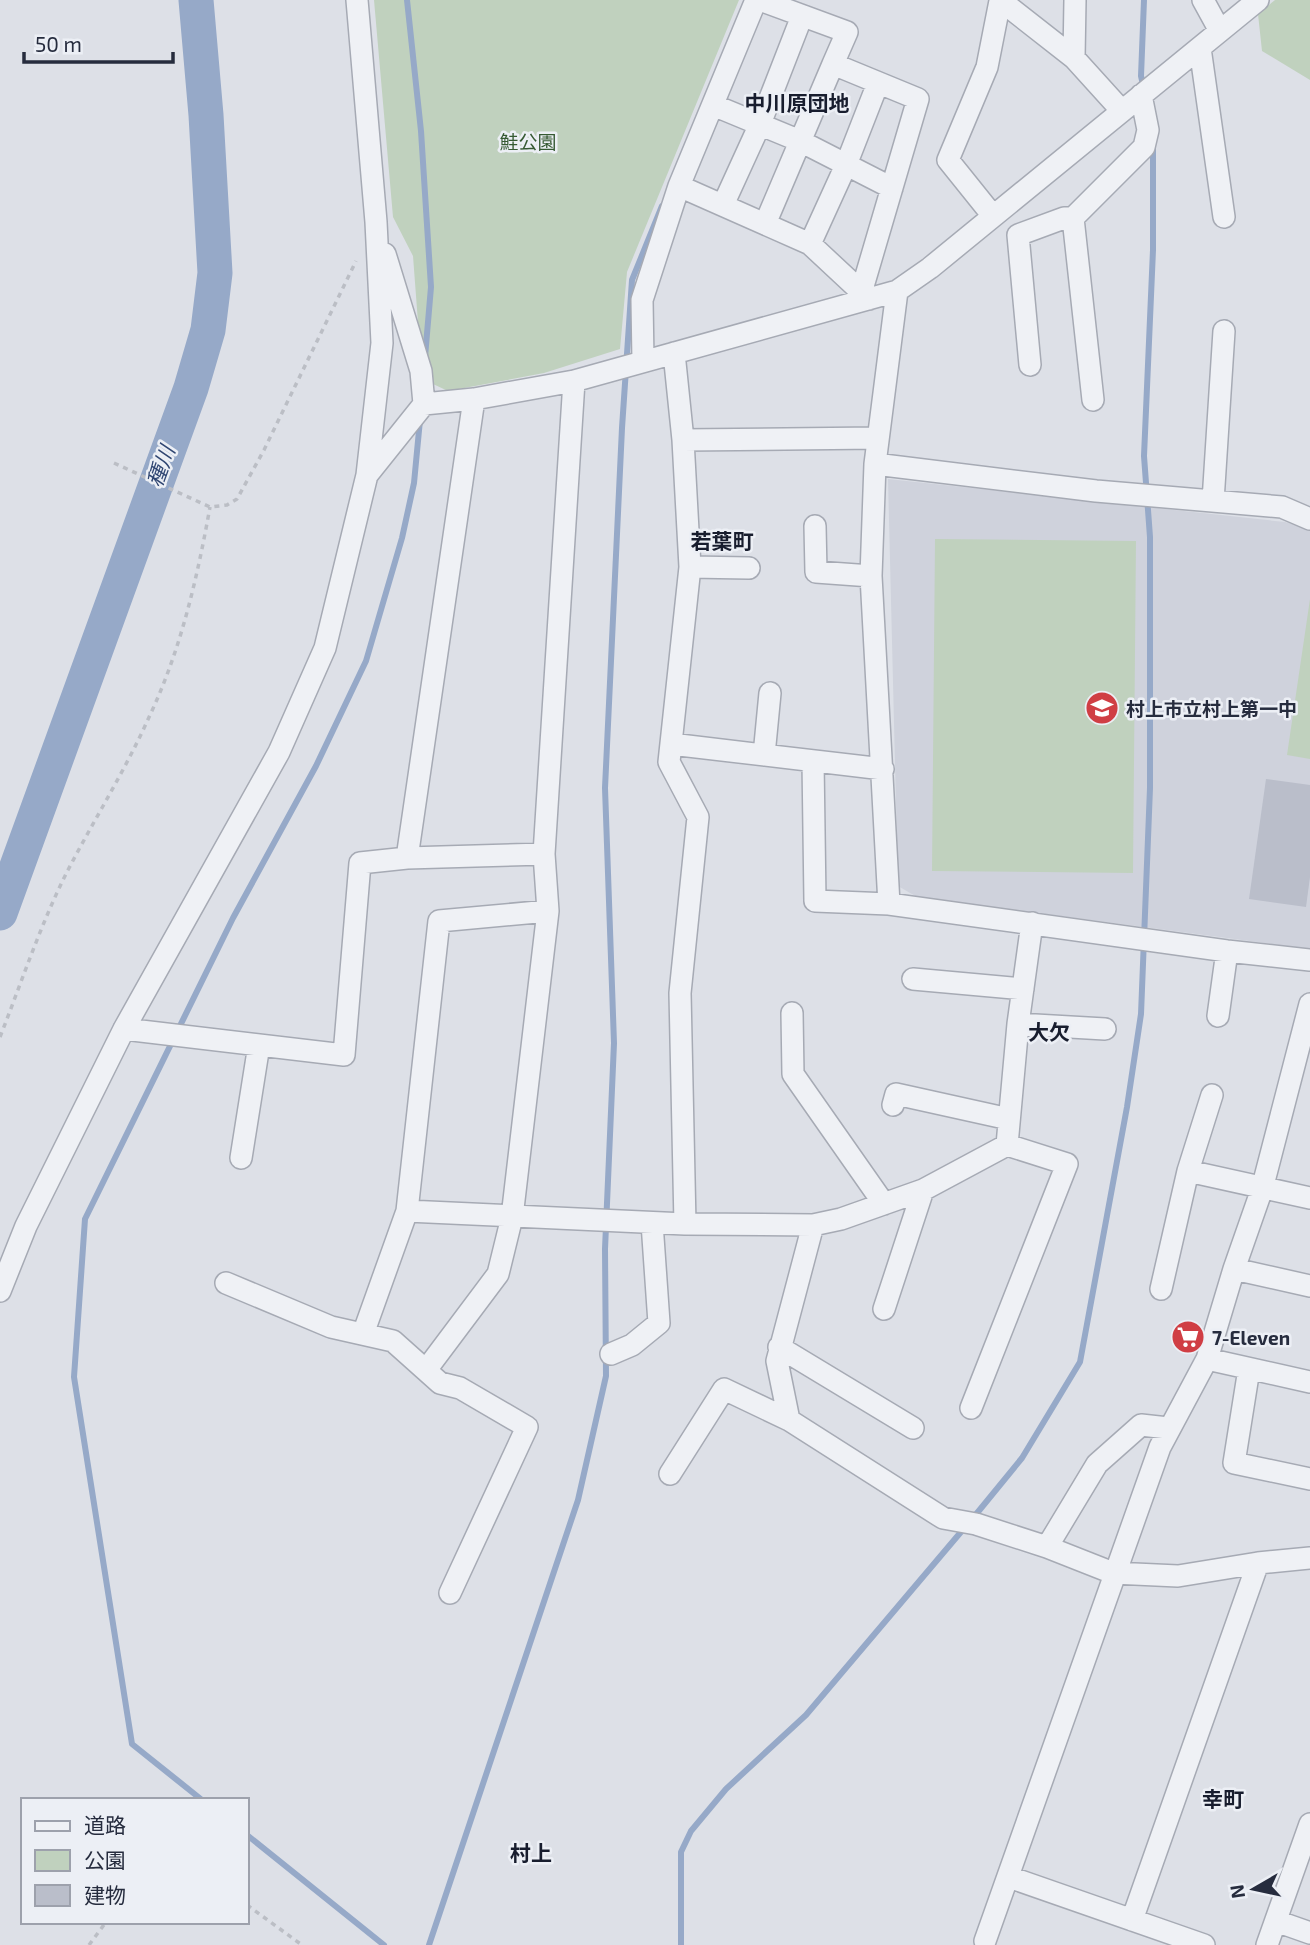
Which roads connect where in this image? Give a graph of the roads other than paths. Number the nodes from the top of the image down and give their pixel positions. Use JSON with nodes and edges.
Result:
{"nodes":[{"id":1,"x":357,"y":0,"type":"edge"},
{"id":2,"x":758,"y":0,"type":"edge"},
{"id":3,"x":1000,"y":0,"type":"edge"},
{"id":4,"x":1075,"y":0,"type":"edge"},
{"id":5,"x":1203,"y":0,"type":"edge"},
{"id":6,"x":1258,"y":0,"type":"edge"},
{"id":7,"x":802,"y":16,"type":"junction"},
{"id":8,"x":1220,"y":31,"type":"junction"},
{"id":9,"x":1199,"y":47,"type":"junction"},
{"id":10,"x":1074,"y":58,"type":"junction"},
{"id":11,"x":833,"y":64,"type":"junction"},
{"id":12,"x":878,"y":83,"type":"junction"},
{"id":13,"x":1140,"y":95,"type":"junction"},
{"id":14,"x":713,"y":105,"type":"junction"},
{"id":15,"x":1122,"y":111,"type":"junction"},
{"id":16,"x":760,"y":124,"type":"junction"},
{"id":17,"x":800,"y":141,"type":"junction"},
{"id":18,"x":846,"y":165,"type":"junction"},
{"id":19,"x":679,"y":186,"type":"junction"},
{"id":20,"x":892,"y":188,"type":"junction"},
{"id":21,"x":723,"y":205,"type":"junction"},
{"id":22,"x":993,"y":216,"type":"junction"},
{"id":23,"x":1224,"y":217,"type":"dead end"},
{"id":24,"x":1073,"y":218,"type":"junction"},
{"id":25,"x":376,"y":222,"type":"junction"},
{"id":26,"x":765,"y":224,"type":"junction"},
{"id":27,"x":810,"y":244,"type":"junction"},
{"id":28,"x":897,"y":291,"type":"junction"},
{"id":29,"x":865,"y":296,"type":"junction"},
{"id":30,"x":1224,"y":331,"type":"dead end"},
{"id":31,"x":674,"y":353,"type":"junction"},
{"id":32,"x":643,"y":361,"type":"junction"},
{"id":33,"x":1030,"y":365,"type":"dead end"},
{"id":34,"x":574,"y":381,"type":"junction"},
{"id":35,"x":474,"y":399,"type":"junction"},
{"id":36,"x":1094,"y":400,"type":"dead end"},
{"id":37,"x":424,"y":404,"type":"junction"},
{"id":38,"x":878,"y":438,"type":"junction"},
{"id":39,"x":683,"y":440,"type":"junction"},
{"id":40,"x":875,"y":464,"type":"junction"},
{"id":41,"x":367,"y":475,"type":"junction"},
{"id":42,"x":1213,"y":501,"type":"junction"},
{"id":43,"x":1310,"y":519,"type":"edge"},
{"id":44,"x":816,"y":526,"type":"dead end"},
{"id":45,"x":690,"y":567,"type":"junction"},
{"id":46,"x":749,"y":568,"type":"dead end"},
{"id":47,"x":872,"y":576,"type":"junction"},
{"id":48,"x":770,"y":693,"type":"dead end"},
{"id":49,"x":671,"y":744,"type":"junction"},
{"id":50,"x":764,"y":755,"type":"junction"},
{"id":51,"x":813,"y":761,"type":"junction"},
{"id":52,"x":883,"y":769,"type":"junction"},
{"id":53,"x":544,"y":854,"type":"junction"},
{"id":54,"x":407,"y":858,"type":"junction"},
{"id":55,"x":889,"y":904,"type":"junction"},
{"id":56,"x":548,"y":911,"type":"junction"},
{"id":57,"x":1032,"y":923,"type":"junction"},
{"id":58,"x":1227,"y":951,"type":"junction"},
{"id":59,"x":1310,"y":960,"type":"edge"},
{"id":60,"x":913,"y":979,"type":"dead end"},
{"id":61,"x":1023,"y":989,"type":"junction"},
{"id":62,"x":1310,"y":1004,"type":"edge"},
{"id":63,"x":793,"y":1013,"type":"dead end"},
{"id":64,"x":1219,"y":1016,"type":"dead end"},
{"id":65,"x":1018,"y":1024,"type":"junction"},
{"id":66,"x":1105,"y":1029,"type":"dead end"},
{"id":67,"x":124,"y":1030,"type":"junction"},
{"id":68,"x":259,"y":1045,"type":"junction"},
{"id":69,"x":1212,"y":1095,"type":"dead end"},
{"id":70,"x":893,"y":1105,"type":"dead end"},
{"id":71,"x":1009,"y":1119,"type":"junction"},
{"id":72,"x":1007,"y":1144,"type":"junction"},
{"id":73,"x":242,"y":1158,"type":"dead end"},
{"id":74,"x":1188,"y":1171,"type":"junction"},
{"id":75,"x":1262,"y":1189,"type":"junction"},
{"id":76,"x":923,"y":1190,"type":"junction"},
{"id":77,"x":1310,"y":1198,"type":"edge"},
{"id":78,"x":884,"y":1204,"type":"junction"},
{"id":79,"x":407,"y":1211,"type":"junction"},
{"id":80,"x":512,"y":1217,"type":"junction"},
{"id":81,"x":652,"y":1223,"type":"junction"},
{"id":82,"x":685,"y":1224,"type":"junction"},
{"id":83,"x":813,"y":1225,"type":"junction"},
{"id":84,"x":1234,"y":1269,"type":"junction"},
{"id":85,"x":226,"y":1283,"type":"dead end"},
{"id":86,"x":1310,"y":1286,"type":"edge"},
{"id":87,"x":1161,"y":1289,"type":"dead end"},
{"id":88,"x":0,"y":1291,"type":"edge"},
{"id":89,"x":884,"y":1309,"type":"dead end"},
{"id":90,"x":363,"y":1334,"type":"junction"},
{"id":91,"x":779,"y":1347,"type":"junction"},
{"id":92,"x":611,"y":1354,"type":"dead end"},
{"id":93,"x":1207,"y":1359,"type":"junction"},
{"id":94,"x":1249,"y":1369,"type":"junction"},
{"id":95,"x":426,"y":1370,"type":"junction"},
{"id":96,"x":1310,"y":1382,"type":"edge"},
{"id":97,"x":971,"y":1408,"type":"dead end"},
{"id":98,"x":789,"y":1420,"type":"junction"},
{"id":99,"x":913,"y":1428,"type":"dead end"},
{"id":100,"x":1168,"y":1428,"type":"junction"},
{"id":101,"x":670,"y":1474,"type":"dead end"},
{"id":102,"x":1310,"y":1479,"type":"edge"},
{"id":103,"x":1046,"y":1548,"type":"junction"},
{"id":104,"x":1310,"y":1558,"type":"edge"},
{"id":105,"x":1258,"y":1563,"type":"junction"},
{"id":106,"x":1114,"y":1573,"type":"junction"},
{"id":107,"x":450,"y":1593,"type":"dead end"},
{"id":108,"x":1309,"y":1831,"type":"edge"},
{"id":109,"x":1009,"y":1877,"type":"junction"},
{"id":110,"x":1132,"y":1920,"type":"junction"},
{"id":111,"x":1276,"y":1921,"type":"junction"},
{"id":112,"x":1310,"y":1933,"type":"edge"},
{"id":113,"x":985,"y":1941,"type":"dead end"},
{"id":114,"x":1203,"y":1945,"type":"edge"},
{"id":115,"x":1267,"y":1945,"type":"edge"}],
"edges":[{"from":1,"to":25,"type":"street"},
{"from":2,"to":7,"type":"street"},
{"from":2,"to":14,"type":"street"},
{"from":3,"to":10,"type":"street"},
{"from":3,"to":22,"type":"street"},
{"from":4,"to":10,"type":"street"},
{"from":5,"to":8,"type":"street"},
{"from":6,"to":8,"type":"street"},
{"from":7,"to":11,"type":"street"},
{"from":7,"to":16,"type":"street"},
{"from":8,"to":9,"type":"street"},
{"from":9,"to":13,"type":"street"},
{"from":9,"to":23,"type":"street"},
{"from":10,"to":15,"type":"street"},
{"from":11,"to":12,"type":"street"},
{"from":11,"to":17,"type":"street"},
{"from":12,"to":18,"type":"street"},
{"from":12,"to":20,"type":"street"},
{"from":13,"to":15,"type":"street"},
{"from":13,"to":24,"type":"street"},
{"from":14,"to":16,"type":"street"},
{"from":14,"to":19,"type":"street"},
{"from":15,"to":22,"type":"street"},
{"from":16,"to":17,"type":"street"},
{"from":16,"to":21,"type":"street"},
{"from":17,"to":18,"type":"street"},
{"from":17,"to":26,"type":"street"},
{"from":18,"to":20,"type":"street"},
{"from":18,"to":27,"type":"street"},
{"from":19,"to":21,"type":"street"},
{"from":19,"to":32,"type":"street"},
{"from":20,"to":29,"type":"street"},
{"from":21,"to":26,"type":"street"},
{"from":22,"to":28,"type":"street"},
{"from":24,"to":33,"type":"street"},
{"from":24,"to":36,"type":"street"},
{"from":25,"to":37,"type":"street"},
{"from":25,"to":41,"type":"street"},
{"from":26,"to":27,"type":"street"},
{"from":27,"to":29,"type":"street"},
{"from":28,"to":29,"type":"street"},
{"from":28,"to":38,"type":"street"},
{"from":29,"to":31,"type":"street"},
{"from":30,"to":42,"type":"street"},
{"from":31,"to":32,"type":"street"},
{"from":31,"to":39,"type":"street"},
{"from":32,"to":34,"type":"street"},
{"from":34,"to":35,"type":"street"},
{"from":34,"to":53,"type":"street"},
{"from":35,"to":37,"type":"street"},
{"from":35,"to":54,"type":"street"},
{"from":37,"to":41,"type":"street"},
{"from":38,"to":39,"type":"street"},
{"from":38,"to":40,"type":"street"},
{"from":39,"to":45,"type":"street"},
{"from":40,"to":42,"type":"street"},
{"from":40,"to":47,"type":"street"},
{"from":41,"to":67,"type":"street"},
{"from":42,"to":43,"type":"street"},
{"from":44,"to":47,"type":"street"},
{"from":45,"to":46,"type":"street"},
{"from":45,"to":49,"type":"street"},
{"from":47,"to":52,"type":"street"},
{"from":48,"to":50,"type":"street"},
{"from":49,"to":50,"type":"street"},
{"from":49,"to":82,"type":"street"},
{"from":50,"to":51,"type":"street"},
{"from":51,"to":52,"type":"street"},
{"from":51,"to":55,"type":"street"},
{"from":52,"to":55,"type":"street"},
{"from":53,"to":54,"type":"street"},
{"from":53,"to":56,"type":"street"},
{"from":54,"to":68,"type":"street"},
{"from":55,"to":57,"type":"street"},
{"from":56,"to":79,"type":"street"},
{"from":56,"to":80,"type":"street"},
{"from":57,"to":58,"type":"street"},
{"from":57,"to":61,"type":"street"},
{"from":58,"to":59,"type":"street"},
{"from":58,"to":64,"type":"street"},
{"from":60,"to":61,"type":"street"},
{"from":61,"to":65,"type":"street"},
{"from":62,"to":75,"type":"street"},
{"from":63,"to":78,"type":"street"},
{"from":65,"to":66,"type":"street"},
{"from":65,"to":71,"type":"street"},
{"from":67,"to":68,"type":"street"},
{"from":67,"to":88,"type":"street"},
{"from":68,"to":73,"type":"street"},
{"from":69,"to":74,"type":"street"},
{"from":70,"to":71,"type":"street"},
{"from":71,"to":72,"type":"street"},
{"from":72,"to":76,"type":"street"},
{"from":72,"to":97,"type":"street"},
{"from":74,"to":75,"type":"street"},
{"from":74,"to":87,"type":"street"},
{"from":75,"to":77,"type":"street"},
{"from":75,"to":84,"type":"street"},
{"from":76,"to":78,"type":"street"},
{"from":76,"to":89,"type":"street"},
{"from":78,"to":83,"type":"street"},
{"from":79,"to":80,"type":"street"},
{"from":79,"to":90,"type":"street"},
{"from":80,"to":81,"type":"street"},
{"from":80,"to":95,"type":"street"},
{"from":81,"to":82,"type":"street"},
{"from":81,"to":92,"type":"street"},
{"from":82,"to":83,"type":"street"},
{"from":83,"to":91,"type":"street"},
{"from":84,"to":86,"type":"street"},
{"from":84,"to":93,"type":"street"},
{"from":85,"to":90,"type":"street"},
{"from":90,"to":95,"type":"street"},
{"from":91,"to":98,"type":"street"},
{"from":91,"to":99,"type":"street"},
{"from":93,"to":94,"type":"street"},
{"from":93,"to":100,"type":"street"},
{"from":94,"to":96,"type":"street"},
{"from":94,"to":102,"type":"street"},
{"from":95,"to":107,"type":"street"},
{"from":98,"to":101,"type":"street"},
{"from":98,"to":103,"type":"street"},
{"from":100,"to":103,"type":"street"},
{"from":100,"to":106,"type":"street"},
{"from":103,"to":106,"type":"street"},
{"from":104,"to":105,"type":"street"},
{"from":105,"to":106,"type":"street"},
{"from":105,"to":110,"type":"street"},
{"from":106,"to":109,"type":"street"},
{"from":108,"to":111,"type":"street"},
{"from":109,"to":110,"type":"street"},
{"from":109,"to":113,"type":"street"},
{"from":110,"to":114,"type":"street"},
{"from":111,"to":112,"type":"street"},
{"from":111,"to":115,"type":"street"}]}
